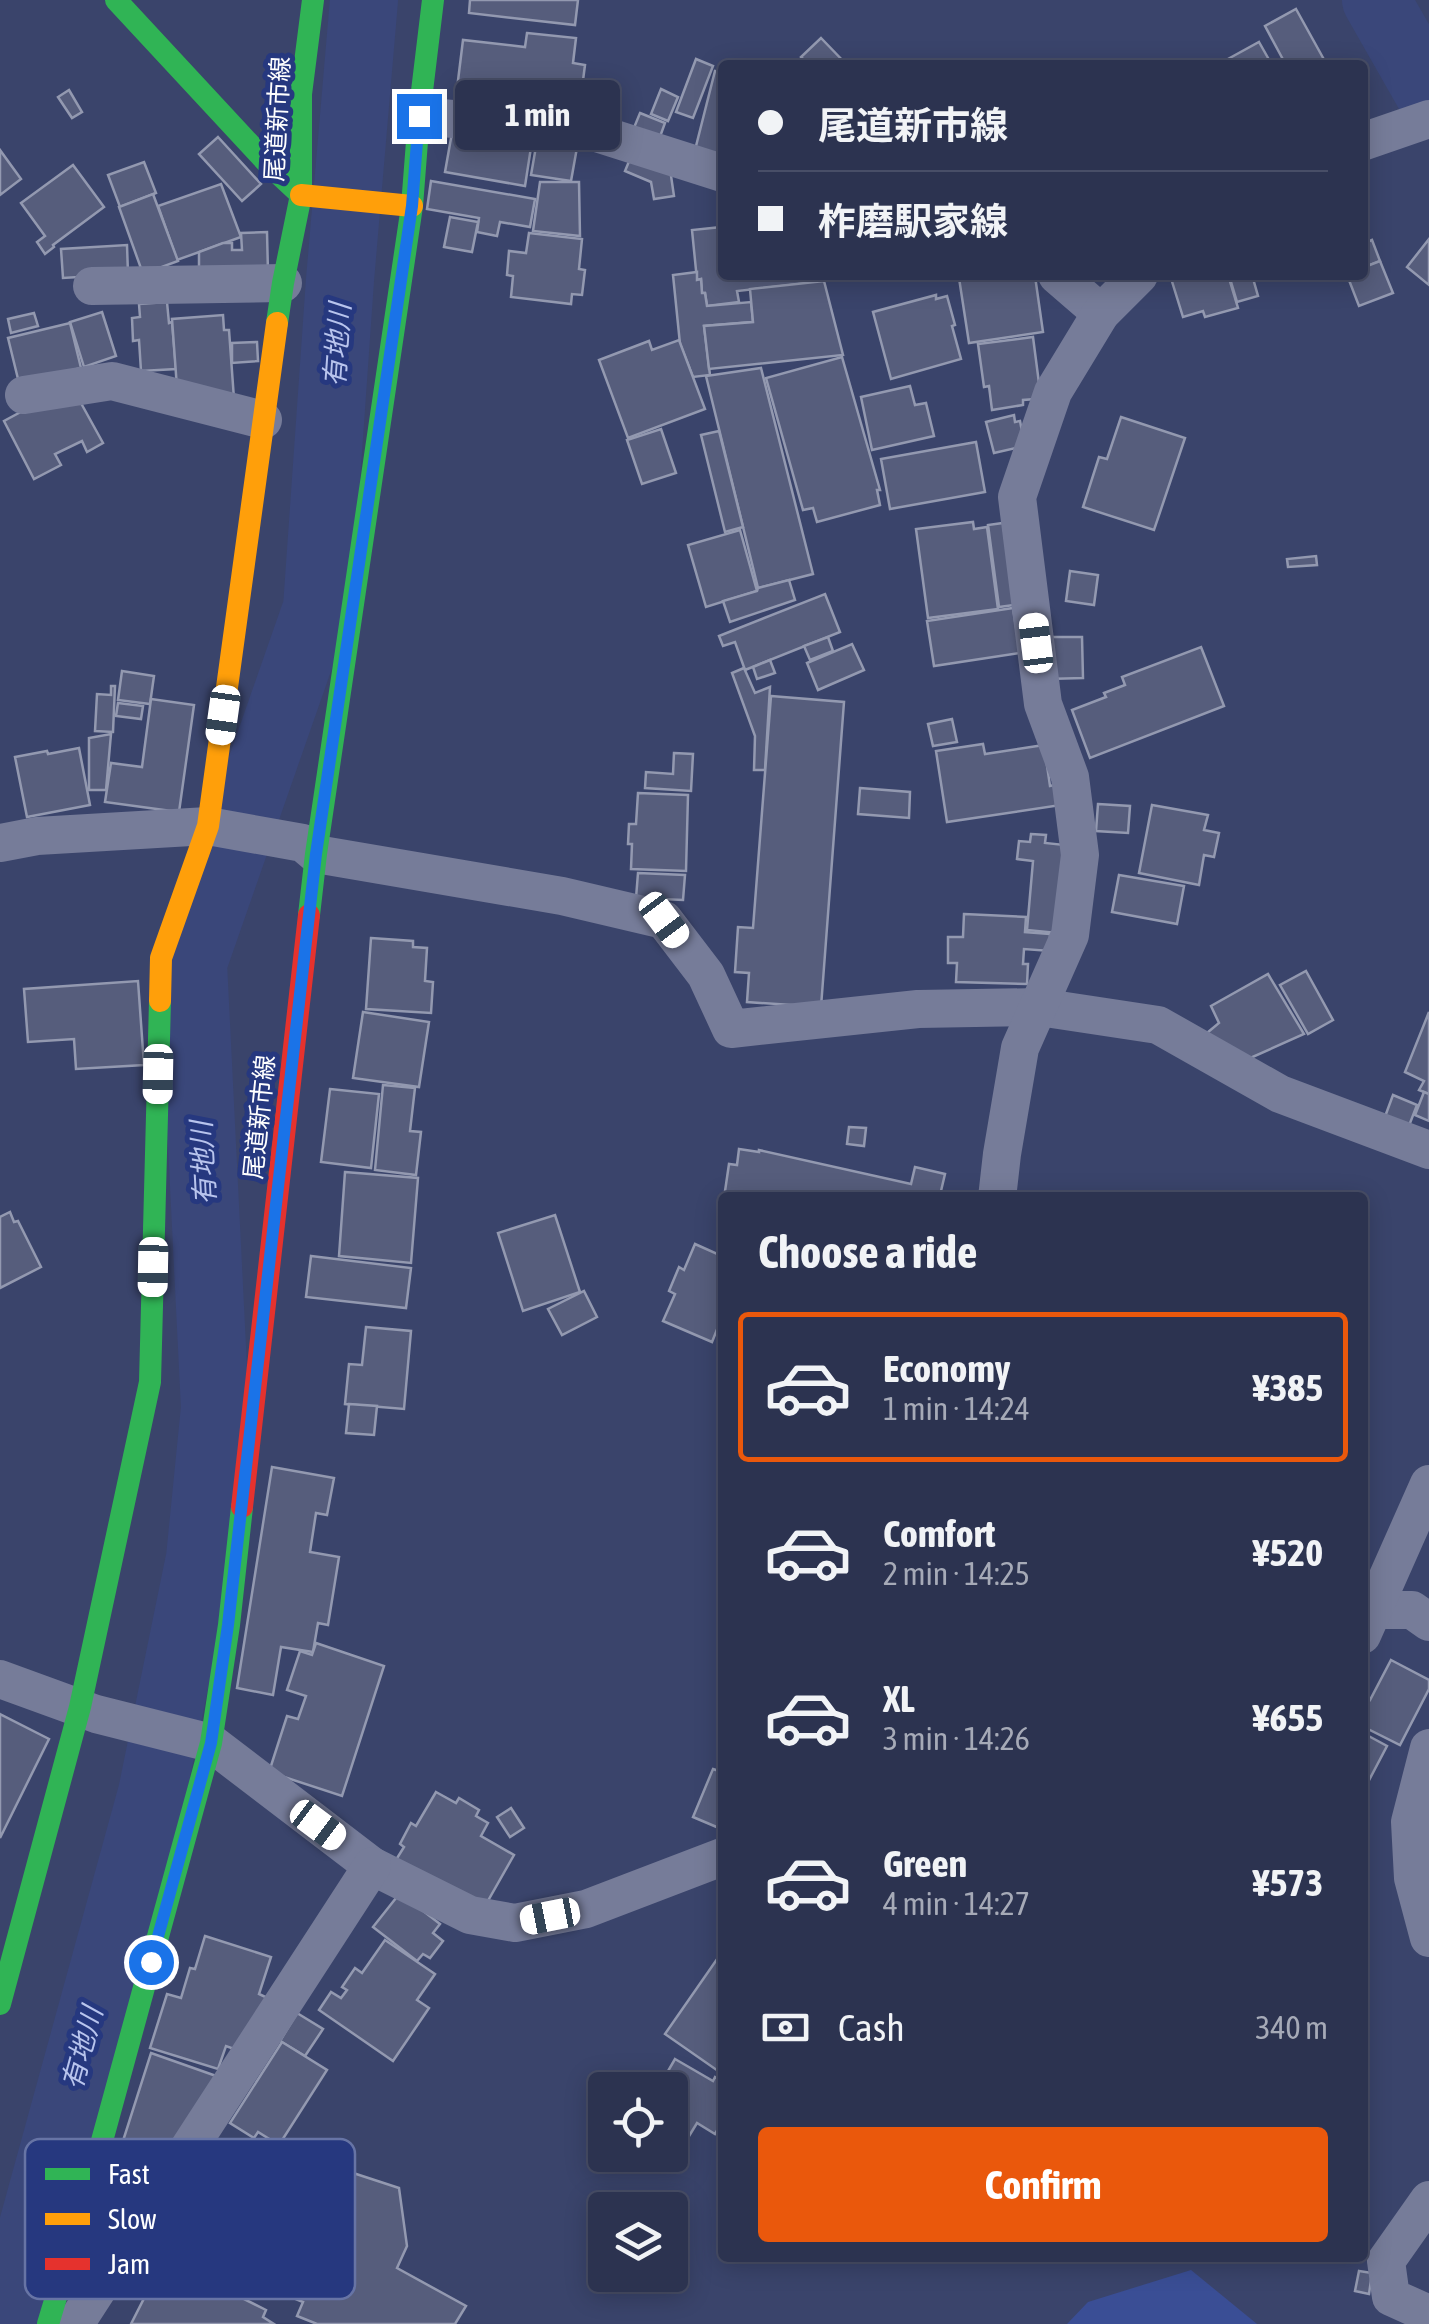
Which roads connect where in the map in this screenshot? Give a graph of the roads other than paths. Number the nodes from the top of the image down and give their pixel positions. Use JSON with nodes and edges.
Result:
{"nodes":[{"id":1,"x":116,"y":0,"type":"edge"},
{"id":2,"x":314,"y":0,"type":"edge"},
{"id":3,"x":433,"y":0,"type":"edge"},
{"id":4,"x":419,"y":116,"type":"junction"},
{"id":5,"x":1420,"y":123,"type":"edge"},
{"id":6,"x":1368,"y":140,"type":"edge"},
{"id":7,"x":718,"y":172,"type":"edge"},
{"id":8,"x":308,"y":195,"type":"junction"},
{"id":9,"x":404,"y":205,"type":"junction"},
{"id":10,"x":1064,"y":280,"type":"edge"},
{"id":11,"x":1134,"y":280,"type":"edge"},
{"id":12,"x":283,"y":283,"type":"junction"},
{"id":13,"x":92,"y":286,"type":"dead end"},
{"id":14,"x":1101,"y":313,"type":"junction"},
{"id":15,"x":24,"y":395,"type":"dead end"},
{"id":16,"x":264,"y":420,"type":"junction"},
{"id":17,"x":208,"y":826,"type":"junction"},
{"id":18,"x":0,"y":843,"type":"edge"},
{"id":19,"x":310,"y":848,"type":"junction"},
{"id":20,"x":1039,"y":1007,"type":"junction"},
{"id":21,"x":1429,"y":1150,"type":"edge"},
{"id":22,"x":998,"y":1192,"type":"edge"},
{"id":23,"x":1429,"y":1484,"type":"edge"},
{"id":24,"x":1369,"y":1622,"type":"edge"},
{"id":25,"x":1429,"y":1622,"type":"edge"},
{"id":26,"x":0,"y":1680,"type":"edge"},
{"id":27,"x":88,"y":1710,"type":"junction"},
{"id":28,"x":202,"y":1740,"type":"junction"},
{"id":29,"x":1429,"y":1748,"type":"edge"},
{"id":30,"x":718,"y":1859,"type":"edge"},
{"id":31,"x":372,"y":1866,"type":"junction"},
{"id":32,"x":1429,"y":1938,"type":"edge"},
{"id":33,"x":0,"y":2004,"type":"edge"},
{"id":34,"x":102,"y":2139,"type":"edge"},
{"id":35,"x":195,"y":2139,"type":"edge"},
{"id":36,"x":1429,"y":2200,"type":"edge"},
{"id":37,"x":56,"y":2299,"type":"edge"},
{"id":38,"x":91,"y":2299,"type":"edge"},
{"id":39,"x":1429,"y":2314,"type":"edge"},
{"id":40,"x":48,"y":2324,"type":"edge"},
{"id":41,"x":75,"y":2324,"type":"edge"}],
"edges":[{"from":1,"to":8,"type":"main road"},
{"from":2,"to":8,"type":"main road","name":"尾道新市線"},
{"from":3,"to":4,"type":"main road"},
{"from":4,"to":7,"type":"street"},
{"from":4,"to":9,"type":"main road"},
{"from":5,"to":6,"type":"street"},
{"from":8,"to":9,"type":"main road","name":"尾道新市線"},
{"from":8,"to":12,"type":"main road"},
{"from":9,"to":19,"type":"main road","name":"尾道新市線"},
{"from":10,"to":14,"type":"street"},
{"from":11,"to":14,"type":"street"},
{"from":12,"to":13,"type":"street"},
{"from":12,"to":16,"type":"main road"},
{"from":14,"to":20,"type":"street"},
{"from":15,"to":16,"type":"street"},
{"from":16,"to":17,"type":"main road"},
{"from":17,"to":18,"type":"street"},
{"from":17,"to":19,"type":"street"},
{"from":17,"to":27,"type":"main road"},
{"from":19,"to":20,"type":"street"},
{"from":19,"to":28,"type":"main road","name":"尾道新市線"},
{"from":20,"to":21,"type":"street"},
{"from":20,"to":22,"type":"street"},
{"from":23,"to":24,"type":"street"},
{"from":24,"to":25,"type":"street"},
{"from":26,"to":27,"type":"street"},
{"from":27,"to":28,"type":"street"},
{"from":27,"to":33,"type":"main road"},
{"from":28,"to":31,"type":"street"},
{"from":28,"to":34,"type":"main road","name":"尾道新市線"},
{"from":29,"to":32,"type":"street"},
{"from":30,"to":31,"type":"street"},
{"from":31,"to":35,"type":"street"},
{"from":36,"to":39,"type":"street"},
{"from":37,"to":40,"type":"main road","name":"尾道新市線"},
{"from":38,"to":41,"type":"street"}]}
